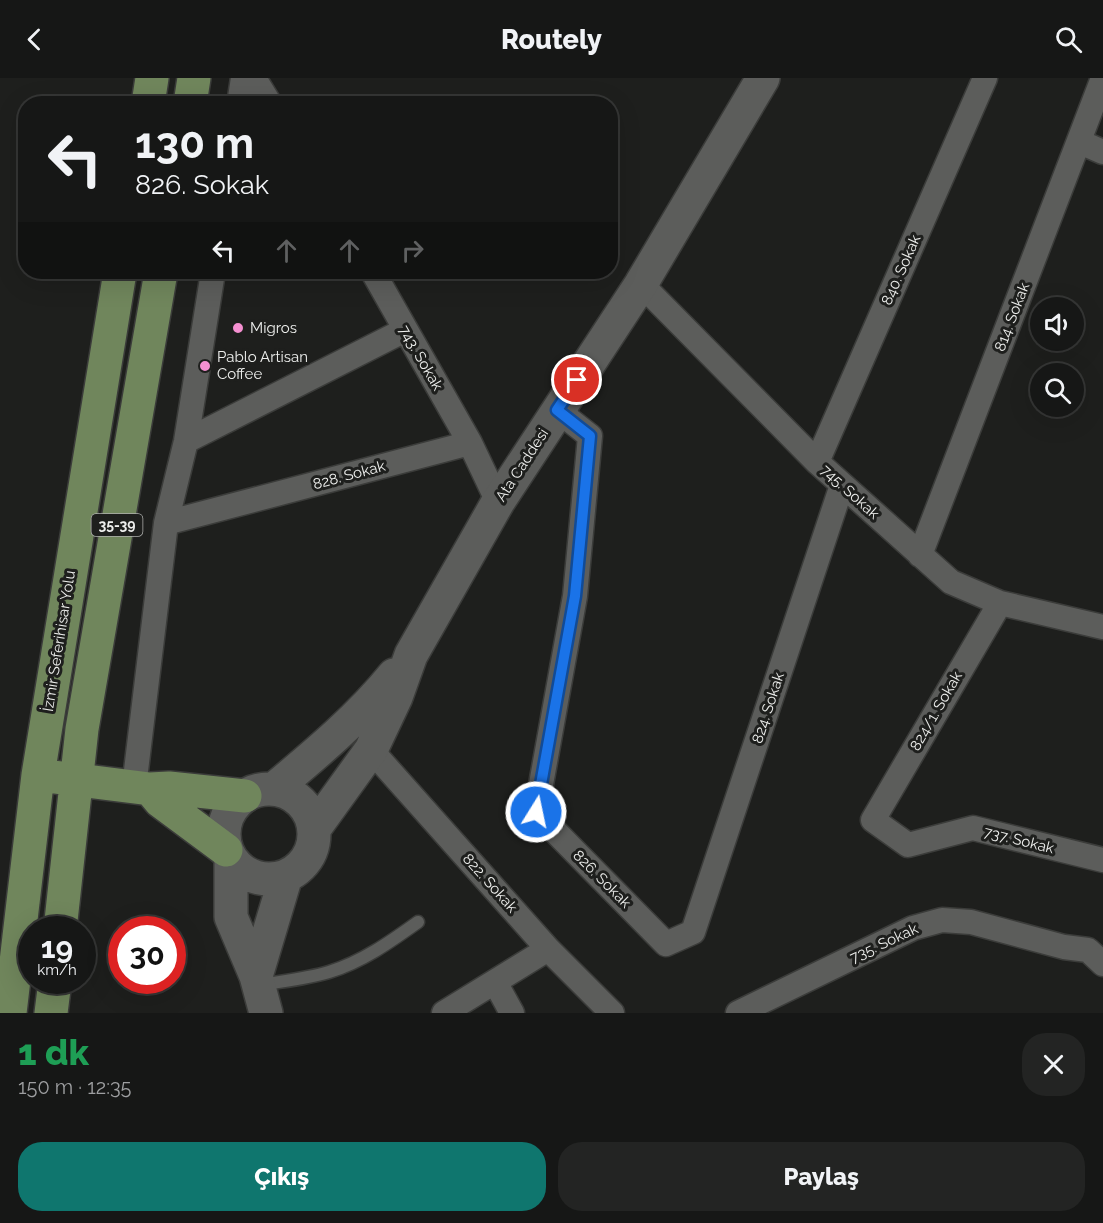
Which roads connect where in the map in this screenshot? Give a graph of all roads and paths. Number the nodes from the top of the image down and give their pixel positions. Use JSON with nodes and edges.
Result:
{"nodes":[{"id":1,"x":152,"y":78,"type":"edge"},
{"id":2,"x":194,"y":78,"type":"edge"},
{"id":3,"x":243,"y":78,"type":"edge"},
{"id":4,"x":254,"y":78,"type":"edge"},
{"id":5,"x":763,"y":78,"type":"edge"},
{"id":6,"x":986,"y":78,"type":"edge"},
{"id":7,"x":1103,"y":78,"type":"edge"},
{"id":8,"x":149,"y":96,"type":"edge"},
{"id":9,"x":191,"y":96,"type":"edge"},
{"id":10,"x":240,"y":96,"type":"edge"},
{"id":11,"x":265,"y":96,"type":"edge"},
{"id":12,"x":1080,"y":142,"type":"junction"},
{"id":13,"x":1103,"y":152,"type":"edge"},
{"id":14,"x":119,"y":279,"type":"edge"},
{"id":15,"x":160,"y":279,"type":"edge"},
{"id":16,"x":212,"y":279,"type":"edge"},
{"id":17,"x":377,"y":279,"type":"edge"},
{"id":18,"x":641,"y":284,"type":"junction"},
{"id":19,"x":405,"y":330,"type":"junction"},
{"id":20,"x":557,"y":410,"type":"junction"},
{"id":21,"x":186,"y":441,"type":"junction"},
{"id":22,"x":470,"y":444,"type":"junction"},
{"id":23,"x":817,"y":462,"type":"junction"},
{"id":24,"x":842,"y":485,"type":"junction"},
{"id":25,"x":498,"y":502,"type":"junction"},
{"id":26,"x":166,"y":523,"type":"junction"},
{"id":27,"x":920,"y":555,"type":"junction"},
{"id":28,"x":1000,"y":603,"type":"junction"},
{"id":29,"x":1103,"y":627,"type":"edge"},
{"id":30,"x":411,"y":655,"type":"junction"},
{"id":31,"x":371,"y":750,"type":"junction"},
{"id":32,"x":38,"y":775,"type":"junction"},
{"id":33,"x":77,"y":780,"type":"junction"},
{"id":34,"x":142,"y":788,"type":"junction"},
{"id":35,"x":259,"y":793,"type":"junction"},
{"id":36,"x":873,"y":820,"type":"joint"},
{"id":37,"x":314,"y":829,"type":"junction"},
{"id":38,"x":229,"y":854,"type":"junction"},
{"id":39,"x":1103,"y":860,"type":"edge"},
{"id":40,"x":286,"y":876,"type":"junction"},
{"id":41,"x":62,"y":916,"type":"edge"},
{"id":42,"x":418,"y":922,"type":"dead end"},
{"id":43,"x":693,"y":932,"type":"joint"},
{"id":44,"x":548,"y":949,"type":"junction"},
{"id":45,"x":1103,"y":964,"type":"edge"},
{"id":46,"x":495,"y":982,"type":"junction"},
{"id":47,"x":260,"y":992,"type":"edge"},
{"id":48,"x":53,"y":994,"type":"edge"},
{"id":49,"x":10,"y":1013,"type":"edge"},
{"id":50,"x":51,"y":1013,"type":"edge"},
{"id":51,"x":444,"y":1013,"type":"edge"},
{"id":52,"x":512,"y":1013,"type":"edge"},
{"id":53,"x":612,"y":1013,"type":"edge"},
{"id":54,"x":738,"y":1013,"type":"edge"}],
"edges":[{"from":1,"to":8,"type":"main road"},
{"from":2,"to":9,"type":"main road"},
{"from":3,"to":10,"type":"street"},
{"from":4,"to":11,"type":"street"},
{"from":5,"to":18,"type":"main road","name":"Ata Caddesi"},
{"from":6,"to":23,"type":"street","name":"840. Sokak"},
{"from":7,"to":12,"type":"street","name":"814. Sokak"},
{"from":12,"to":13,"type":"street"},
{"from":12,"to":27,"type":"street","name":"814. Sokak"},
{"from":14,"to":32,"type":"main road","name":"İzmir Seferihisar Yolu","number":"35-39"},
{"from":15,"to":33,"type":"main road","number":"35-39"},
{"from":16,"to":21,"type":"street"},
{"from":17,"to":19,"type":"street","name":"743. Sokak"},
{"from":18,"to":20,"type":"main road","name":"Ata Caddesi"},
{"from":18,"to":23,"type":"street","name":"745. Sokak"},
{"from":19,"to":21,"type":"street"},
{"from":19,"to":22,"type":"street","name":"743. Sokak"},
{"from":20,"to":25,"type":"main road","name":"Ata Caddesi"},
{"from":20,"to":43,"type":"street","name":"826. Sokak"},
{"from":21,"to":26,"type":"street"},
{"from":22,"to":25,"type":"street"},
{"from":22,"to":26,"type":"street","name":"828. Sokak"},
{"from":23,"to":24,"type":"street","name":"745. Sokak"},
{"from":24,"to":27,"type":"street","name":"745. Sokak"},
{"from":24,"to":43,"type":"street","name":"824. Sokak"},
{"from":25,"to":30,"type":"main road","name":"Ata Caddesi"},
{"from":26,"to":34,"type":"street"},
{"from":27,"to":28,"type":"street","name":"745. Sokak"},
{"from":28,"to":29,"type":"street","name":"745. Sokak"},
{"from":28,"to":36,"type":"street","name":"824/1. Sokak"},
{"from":30,"to":31,"type":"main road","name":"Ata Caddesi"},
{"from":30,"to":35,"type":"main road"},
{"from":31,"to":37,"type":"main road","name":"Ata Caddesi"},
{"from":31,"to":44,"type":"street","name":"822. Sokak"},
{"from":32,"to":33,"type":"main road"},
{"from":32,"to":49,"type":"main road","name":"İzmir Seferihisar Yolu","number":"35-39"},
{"from":33,"to":34,"type":"main road"},
{"from":33,"to":41,"type":"main road","number":"35-39"},
{"from":34,"to":35,"type":"main road"},
{"from":34,"to":38,"type":"main road"},
{"from":35,"to":37,"type":"main road"},
{"from":35,"to":38,"type":"main road"},
{"from":36,"to":39,"type":"street","name":"737. Sokak"},
{"from":37,"to":40,"type":"main road"},
{"from":38,"to":40,"type":"main road"},
{"from":38,"to":47,"type":"main road"},
{"from":40,"to":47,"type":"main road"},
{"from":42,"to":47,"type":"lane"},
{"from":44,"to":46,"type":"street"},
{"from":44,"to":53,"type":"street","name":"822. Sokak"},
{"from":45,"to":54,"type":"street","name":"735. Sokak"},
{"from":46,"to":51,"type":"street"},
{"from":46,"to":52,"type":"street"},
{"from":48,"to":50,"type":"main road"}]}
